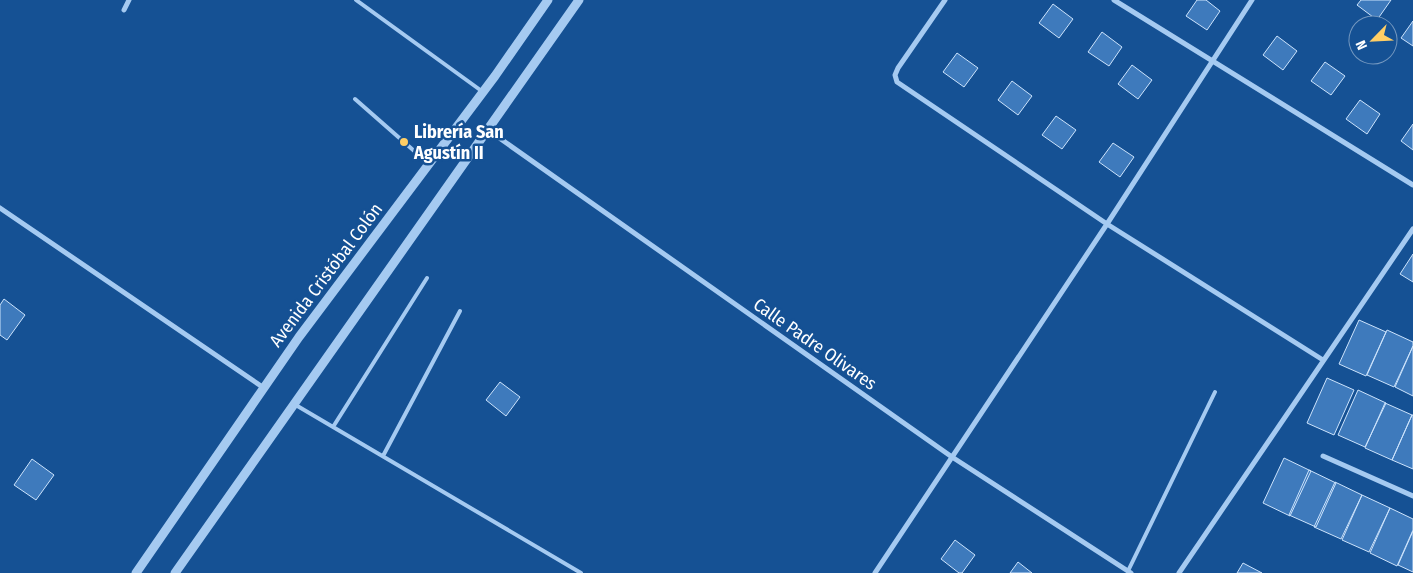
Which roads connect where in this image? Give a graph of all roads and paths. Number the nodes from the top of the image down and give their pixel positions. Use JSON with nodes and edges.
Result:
{"nodes":[{"id":1,"x":129,"y":0,"type":"edge"},
{"id":2,"x":356,"y":0,"type":"edge"},
{"id":3,"x":548,"y":0,"type":"edge"},
{"id":4,"x":579,"y":0,"type":"edge"},
{"id":5,"x":945,"y":0,"type":"edge"},
{"id":6,"x":1114,"y":0,"type":"edge"},
{"id":7,"x":1252,"y":0,"type":"edge"},
{"id":8,"x":124,"y":10,"type":"dead end"},
{"id":9,"x":1212,"y":62,"type":"junction"},
{"id":10,"x":483,"y":92,"type":"junction"},
{"id":11,"x":355,"y":98,"type":"dead end"},
{"id":12,"x":488,"y":130,"type":"junction"},
{"id":13,"x":429,"y":164,"type":"junction"},
{"id":14,"x":1413,"y":185,"type":"edge"},
{"id":15,"x":0,"y":208,"type":"edge"},
{"id":16,"x":1107,"y":224,"type":"junction"},
{"id":17,"x":1413,"y":229,"type":"edge"},
{"id":18,"x":427,"y":278,"type":"dead end"},
{"id":19,"x":460,"y":311,"type":"dead end"},
{"id":20,"x":1323,"y":360,"type":"junction"},
{"id":21,"x":264,"y":388,"type":"junction"},
{"id":22,"x":1215,"y":392,"type":"dead end"},
{"id":23,"x":294,"y":404,"type":"junction"},
{"id":24,"x":334,"y":427,"type":"junction"},
{"id":25,"x":383,"y":456,"type":"junction"},
{"id":26,"x":1323,"y":456,"type":"dead end"},
{"id":27,"x":952,"y":457,"type":"junction"},
{"id":28,"x":1413,"y":496,"type":"edge"},
{"id":29,"x":1129,"y":572,"type":"edge"},
{"id":30,"x":136,"y":573,"type":"edge"},
{"id":31,"x":175,"y":573,"type":"edge"},
{"id":32,"x":581,"y":573,"type":"edge"},
{"id":33,"x":875,"y":573,"type":"edge"},
{"id":34,"x":1179,"y":573,"type":"edge"}],
"edges":[{"from":1,"to":8,"type":"street"},
{"from":2,"to":10,"type":"lane"},
{"from":3,"to":10,"type":"street","name":"Avenida Cristóbal Colón"},
{"from":4,"to":12,"type":"street"},
{"from":5,"to":16,"type":"street"},
{"from":6,"to":9,"type":"street"},
{"from":7,"to":9,"type":"street"},
{"from":9,"to":14,"type":"street"},
{"from":9,"to":16,"type":"street"},
{"from":10,"to":13,"type":"street","name":"Avenida Cristóbal Colón"},
{"from":11,"to":13,"type":"lane"},
{"from":12,"to":23,"type":"street"},
{"from":12,"to":27,"type":"street","name":"Calle Padre Olivares"},
{"from":13,"to":21,"type":"street","name":"Avenida Cristóbal Colón"},
{"from":15,"to":21,"type":"street"},
{"from":16,"to":20,"type":"street"},
{"from":16,"to":27,"type":"street"},
{"from":17,"to":20,"type":"street"},
{"from":18,"to":24,"type":"lane"},
{"from":19,"to":25,"type":"lane"},
{"from":20,"to":34,"type":"street"},
{"from":21,"to":30,"type":"street","name":"Avenida Cristóbal Colón"},
{"from":22,"to":29,"type":"lane"},
{"from":23,"to":24,"type":"lane"},
{"from":23,"to":31,"type":"street"},
{"from":24,"to":25,"type":"lane"},
{"from":25,"to":32,"type":"lane"},
{"from":26,"to":28,"type":"street"},
{"from":27,"to":29,"type":"street","name":"Calle Padre Olivares"},
{"from":27,"to":33,"type":"street"}]}
